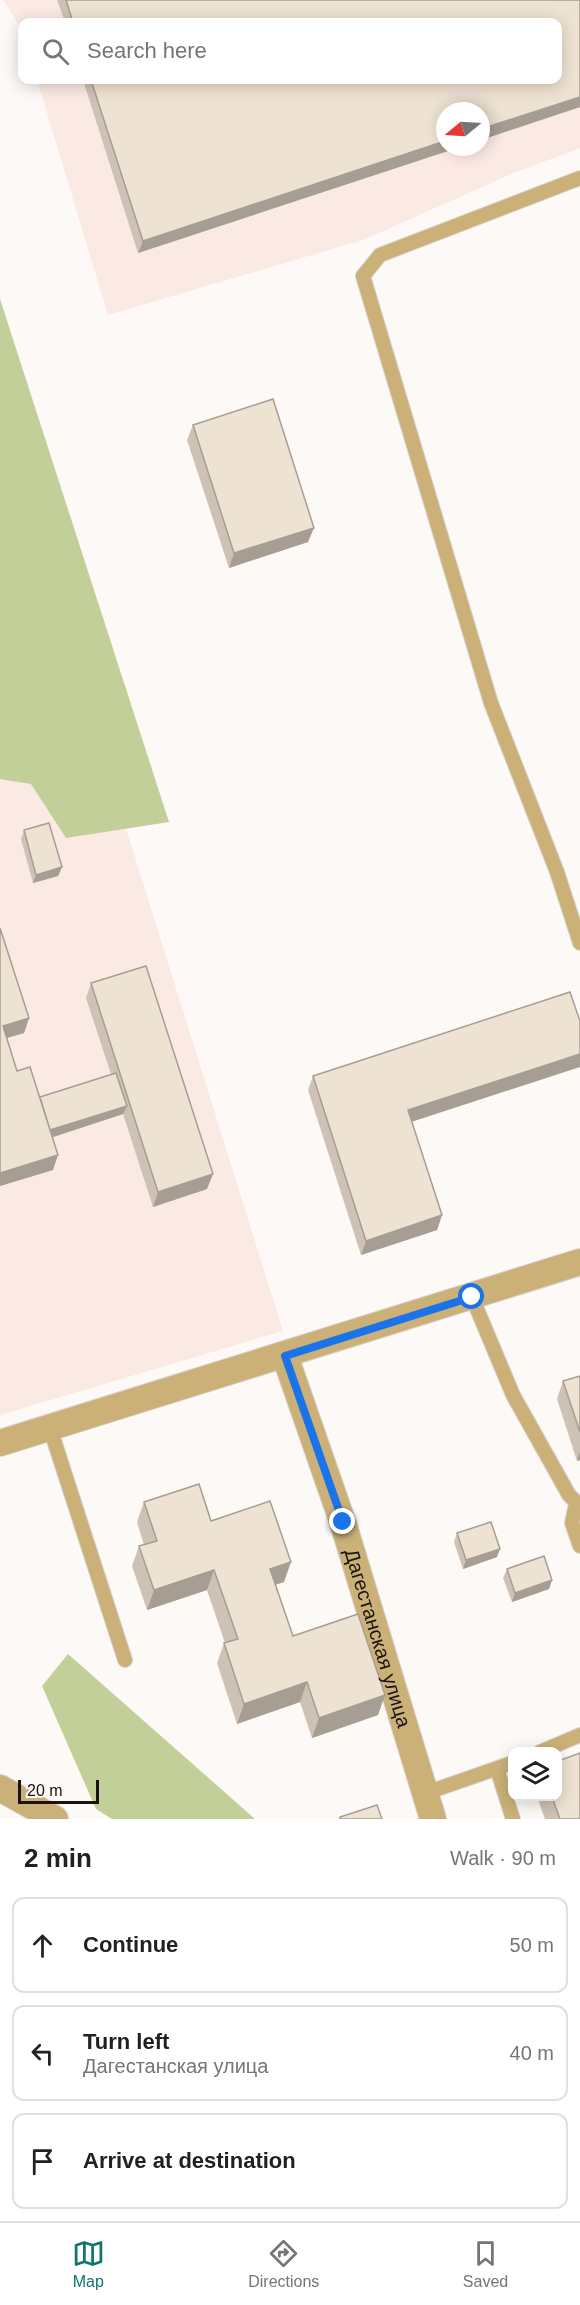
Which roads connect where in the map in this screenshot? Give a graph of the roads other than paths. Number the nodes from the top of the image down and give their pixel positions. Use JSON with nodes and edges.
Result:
{"nodes":[{"id":1,"x":580,"y":178,"type":"edge"},
{"id":2,"x":580,"y":943,"type":"edge"},
{"id":3,"x":580,"y":1262,"type":"edge"},
{"id":4,"x":472,"y":1297,"type":"junction"},
{"id":5,"x":285,"y":1356,"type":"junction"},
{"id":6,"x":50,"y":1428,"type":"junction"},
{"id":7,"x":0,"y":1443,"type":"edge"},
{"id":8,"x":578,"y":1505,"type":"edge"},
{"id":9,"x":580,"y":1546,"type":"edge"},
{"id":10,"x":125,"y":1660,"type":"dead end"},
{"id":11,"x":580,"y":1735,"type":"edge"},
{"id":12,"x":552,"y":1747,"type":"edge"},
{"id":13,"x":508,"y":1765,"type":"edge"},
{"id":14,"x":497,"y":1769,"type":"junction"},
{"id":15,"x":0,"y":1788,"type":"edge"},
{"id":16,"x":426,"y":1793,"type":"junction"},
{"id":17,"x":56,"y":1819,"type":"edge"},
{"id":18,"x":433,"y":1819,"type":"edge"},
{"id":19,"x":513,"y":1819,"type":"edge"}],
"edges":[{"from":1,"to":2,"type":"lane"},
{"from":3,"to":4,"type":"street"},
{"from":4,"to":5,"type":"street"},
{"from":4,"to":8,"type":"lane"},
{"from":5,"to":6,"type":"street"},
{"from":5,"to":16,"type":"street","name":"Дагестанская улица"},
{"from":6,"to":7,"type":"street"},
{"from":6,"to":10,"type":"lane"},
{"from":8,"to":9,"type":"lane"},
{"from":11,"to":12,"type":"lane"},
{"from":13,"to":14,"type":"lane"},
{"from":14,"to":16,"type":"lane"},
{"from":14,"to":19,"type":"lane"},
{"from":15,"to":17,"type":"street"},
{"from":16,"to":18,"type":"street","name":"Дагестанская улица"}]}
